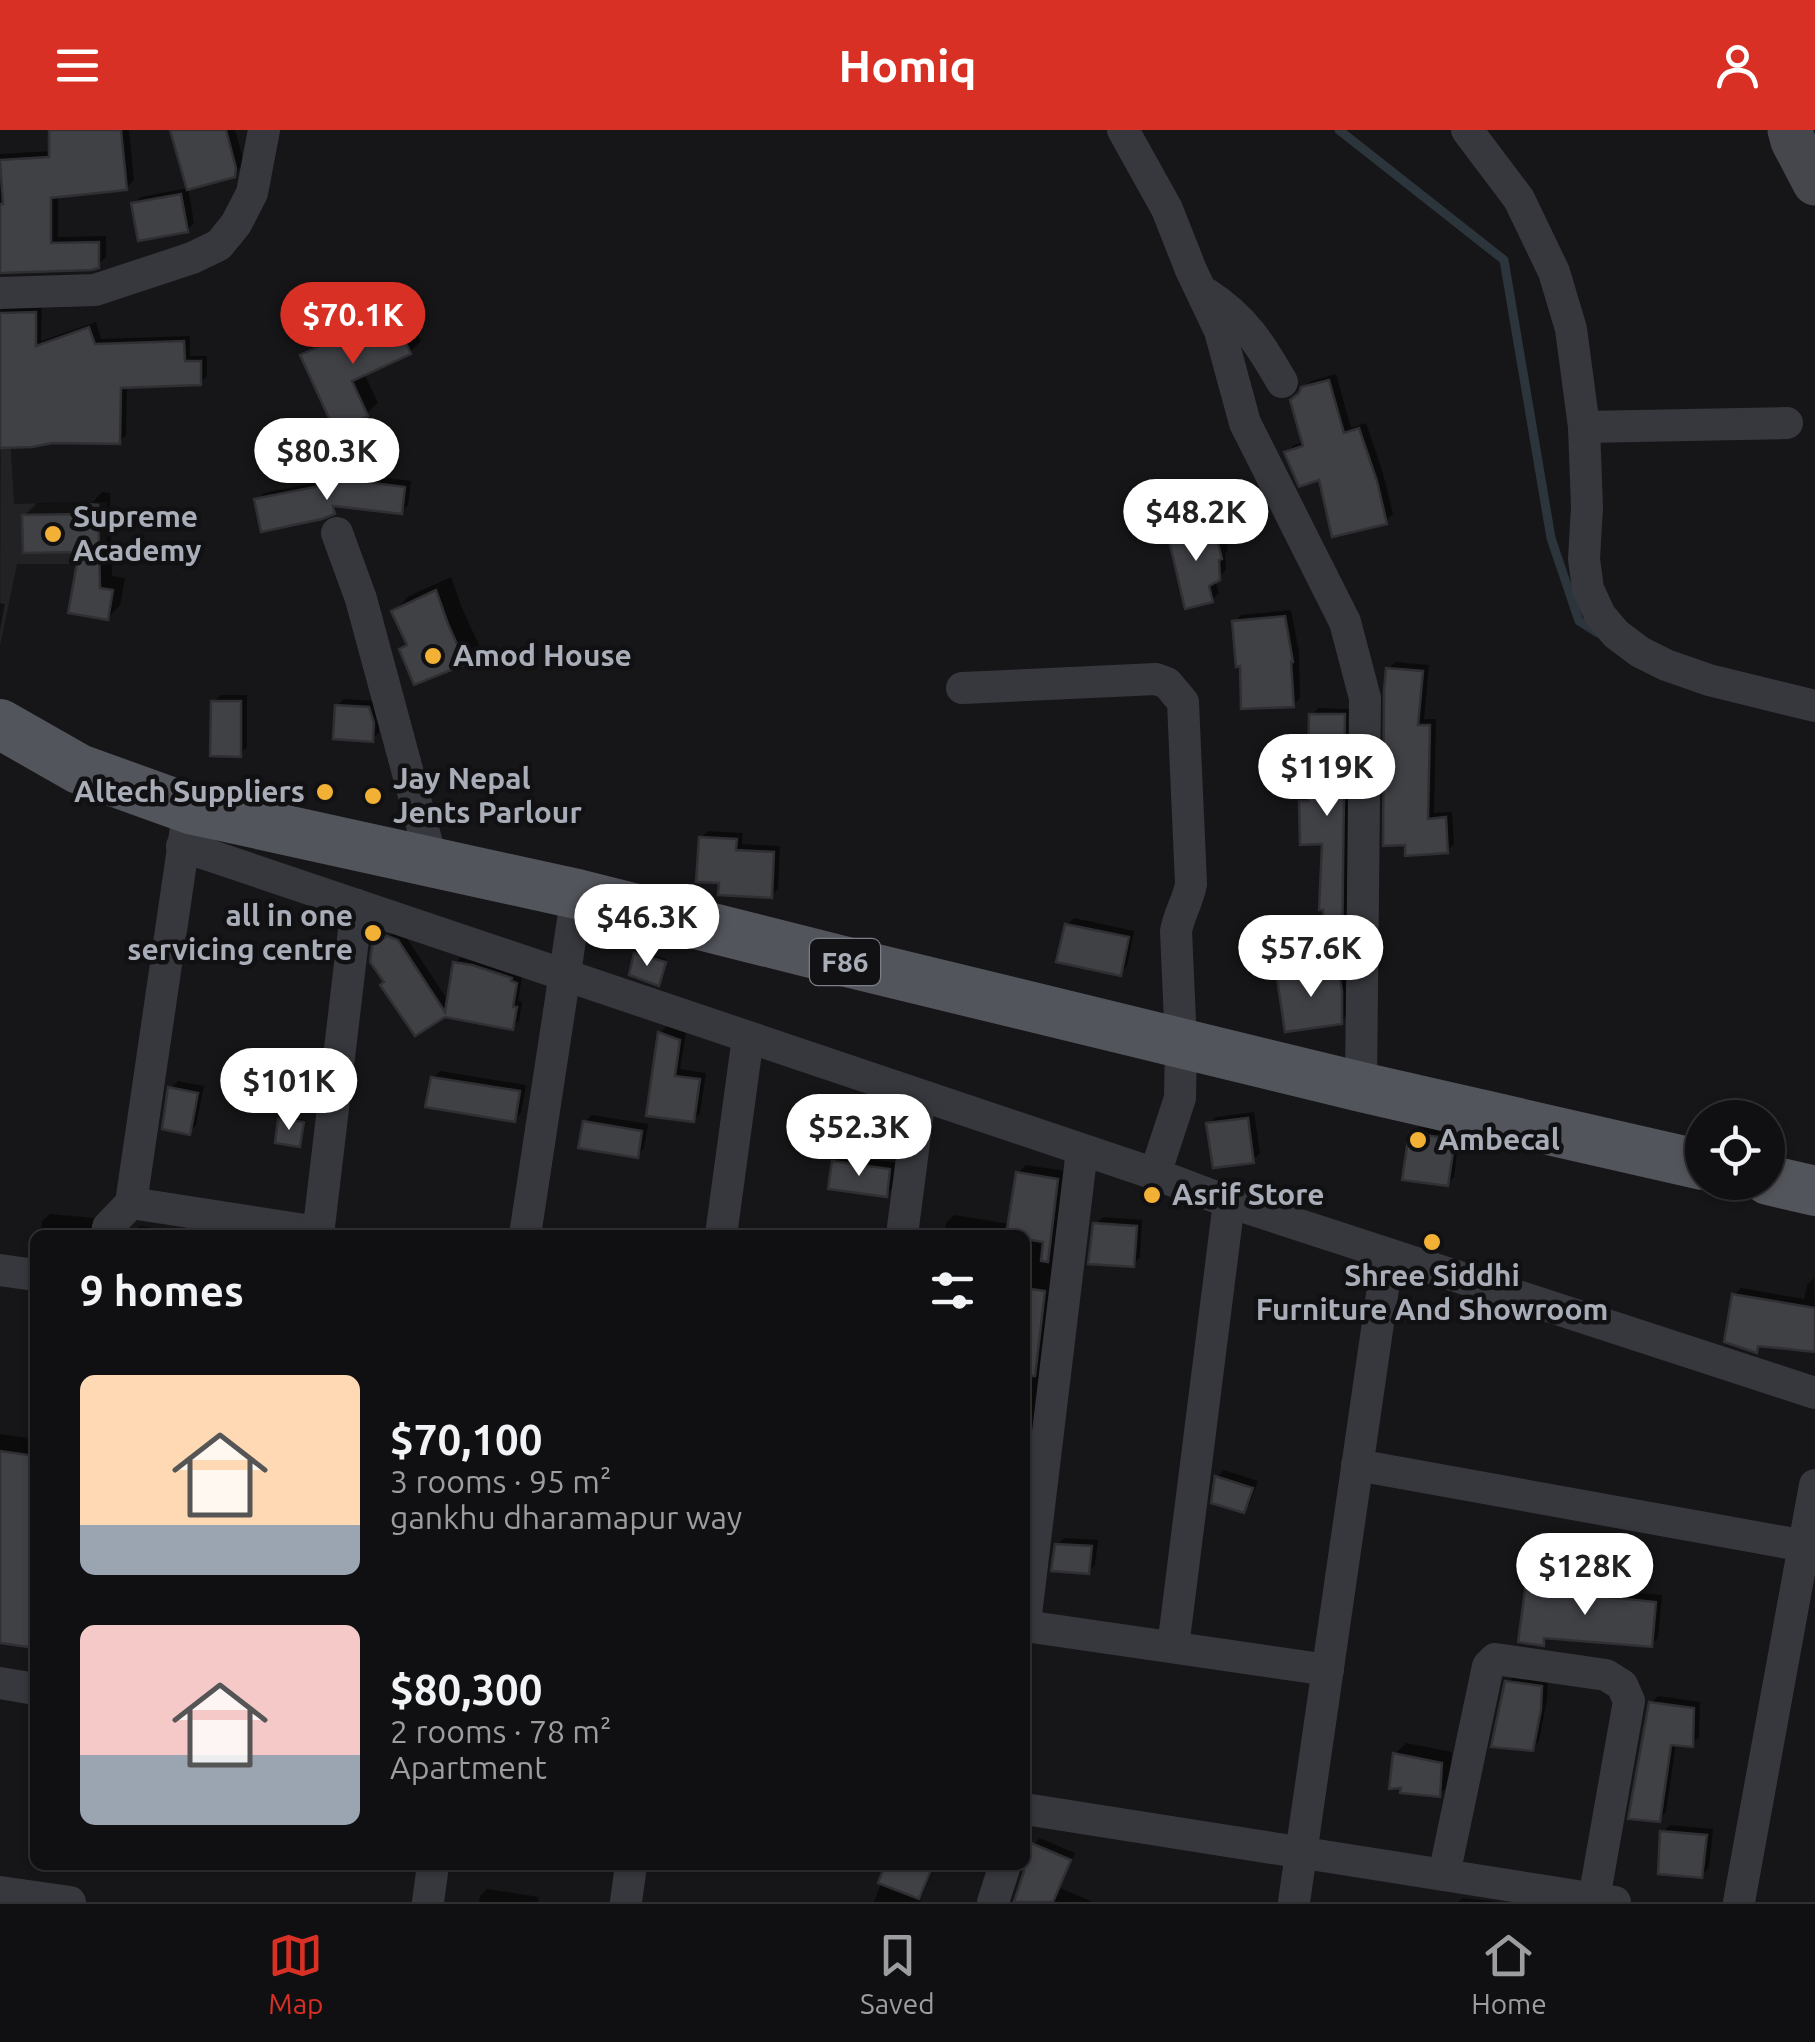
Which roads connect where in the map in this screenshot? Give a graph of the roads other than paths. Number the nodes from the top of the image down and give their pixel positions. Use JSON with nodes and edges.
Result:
{"nodes":[{"id":1,"x":1123,"y":130,"type":"edge"},
{"id":2,"x":1467,"y":130,"type":"edge"},
{"id":3,"x":258,"y":138,"type":"edge"},
{"id":4,"x":1203,"y":292,"type":"junction"},
{"id":5,"x":0,"y":294,"type":"edge"},
{"id":6,"x":1282,"y":382,"type":"dead end"},
{"id":7,"x":1787,"y":424,"type":"dead end"},
{"id":8,"x":1584,"y":427,"type":"junction"},
{"id":9,"x":336,"y":533,"type":"dead end"},
{"id":10,"x":962,"y":688,"type":"dead end"},
{"id":11,"x":1815,"y":706,"type":"edge"},
{"id":12,"x":0,"y":724,"type":"edge"},
{"id":13,"x":186,"y":828,"type":"junction"},
{"id":14,"x":432,"y":862,"type":"junction"},
{"id":15,"x":577,"y":894,"type":"junction"},
{"id":16,"x":357,"y":906,"type":"junction"},
{"id":17,"x":566,"y":976,"type":"junction"},
{"id":18,"x":748,"y":1038,"type":"junction"},
{"id":19,"x":1181,"y":1043,"type":"junction"},
{"id":20,"x":1361,"y":1087,"type":"junction"},
{"id":21,"x":920,"y":1096,"type":"junction"},
{"id":22,"x":1082,"y":1150,"type":"junction"},
{"id":23,"x":1685,"y":1161,"type":"edge"},
{"id":24,"x":1156,"y":1174,"type":"junction"},
{"id":25,"x":1785,"y":1184,"type":"edge"},
{"id":26,"x":1815,"y":1191,"type":"edge"},
{"id":27,"x":1230,"y":1202,"type":"junction"},
{"id":28,"x":131,"y":1203,"type":"junction"},
{"id":29,"x":108,"y":1230,"type":"edge"},
{"id":30,"x":299,"y":1230,"type":"edge"},
{"id":31,"x":318,"y":1230,"type":"edge"},
{"id":32,"x":526,"y":1230,"type":"edge"},
{"id":33,"x":722,"y":1230,"type":"edge"},
{"id":34,"x":903,"y":1230,"type":"edge"},
{"id":35,"x":1388,"y":1254,"type":"junction"},
{"id":36,"x":0,"y":1270,"type":"edge"},
{"id":37,"x":30,"y":1275,"type":"edge"},
{"id":38,"x":1815,"y":1394,"type":"edge"},
{"id":39,"x":1357,"y":1465,"type":"junction"},
{"id":40,"x":1815,"y":1485,"type":"edge"},
{"id":41,"x":1805,"y":1546,"type":"junction"},
{"id":42,"x":1030,"y":1583,"type":"edge"},
{"id":43,"x":1030,"y":1626,"type":"edge"},
{"id":44,"x":1173,"y":1648,"type":"junction"},
{"id":45,"x":1328,"y":1670,"type":"junction"},
{"id":46,"x":0,"y":1684,"type":"edge"},
{"id":47,"x":30,"y":1688,"type":"edge"},
{"id":48,"x":1030,"y":1809,"type":"edge"},
{"id":49,"x":1301,"y":1852,"type":"junction"},
{"id":50,"x":433,"y":1870,"type":"edge"},
{"id":51,"x":630,"y":1870,"type":"edge"},
{"id":52,"x":1003,"y":1870,"type":"edge"},
{"id":53,"x":1444,"y":1875,"type":"junction"},
{"id":54,"x":0,"y":1892,"type":"edge"},
{"id":55,"x":1517,"y":1894,"type":"edge"},
{"id":56,"x":1605,"y":1900,"type":"edge"},
{"id":57,"x":70,"y":1902,"type":"edge"},
{"id":58,"x":428,"y":1902,"type":"edge"},
{"id":59,"x":626,"y":1902,"type":"edge"},
{"id":60,"x":993,"y":1902,"type":"edge"},
{"id":61,"x":1294,"y":1902,"type":"edge"},
{"id":62,"x":1739,"y":1902,"type":"edge"}],
"edges":[{"from":1,"to":4,"type":"street"},
{"from":2,"to":8,"type":"street"},
{"from":3,"to":5,"type":"street"},
{"from":4,"to":6,"type":"street"},
{"from":4,"to":20,"type":"street"},
{"from":7,"to":8,"type":"street"},
{"from":8,"to":11,"type":"street"},
{"from":9,"to":14,"type":"street"},
{"from":10,"to":19,"type":"street"},
{"from":12,"to":13,"type":"main road","number":"F86"},
{"from":13,"to":14,"type":"main road","number":"F86"},
{"from":13,"to":16,"type":"street"},
{"from":13,"to":28,"type":"street"},
{"from":14,"to":15,"type":"main road","number":"F86"},
{"from":15,"to":17,"type":"street"},
{"from":15,"to":19,"type":"main road","number":"F86"},
{"from":16,"to":17,"type":"street"},
{"from":16,"to":31,"type":"street"},
{"from":17,"to":18,"type":"street"},
{"from":17,"to":32,"type":"street"},
{"from":18,"to":21,"type":"street"},
{"from":18,"to":33,"type":"street"},
{"from":19,"to":20,"type":"main road","number":"F86"},
{"from":19,"to":24,"type":"street"},
{"from":20,"to":23,"type":"main road","number":"F86"},
{"from":21,"to":22,"type":"street"},
{"from":21,"to":34,"type":"street"},
{"from":22,"to":24,"type":"street"},
{"from":22,"to":42,"type":"street"},
{"from":24,"to":27,"type":"street"},
{"from":25,"to":26,"type":"main road"},
{"from":27,"to":35,"type":"street"},
{"from":27,"to":44,"type":"street"},
{"from":28,"to":29,"type":"street"},
{"from":28,"to":30,"type":"street"},
{"from":35,"to":38,"type":"street"},
{"from":35,"to":39,"type":"street"},
{"from":36,"to":37,"type":"street"},
{"from":39,"to":41,"type":"street"},
{"from":39,"to":45,"type":"street"},
{"from":40,"to":41,"type":"street"},
{"from":41,"to":62,"type":"street"},
{"from":43,"to":44,"type":"street"},
{"from":44,"to":45,"type":"street"},
{"from":45,"to":49,"type":"street"},
{"from":46,"to":47,"type":"street"},
{"from":48,"to":49,"type":"street"},
{"from":49,"to":53,"type":"street"},
{"from":49,"to":61,"type":"street"},
{"from":50,"to":58,"type":"street"},
{"from":51,"to":59,"type":"street"},
{"from":52,"to":60,"type":"street"},
{"from":53,"to":55,"type":"street"},
{"from":53,"to":56,"type":"street"},
{"from":54,"to":57,"type":"street"},
{"from":55,"to":56,"type":"street"}]}
